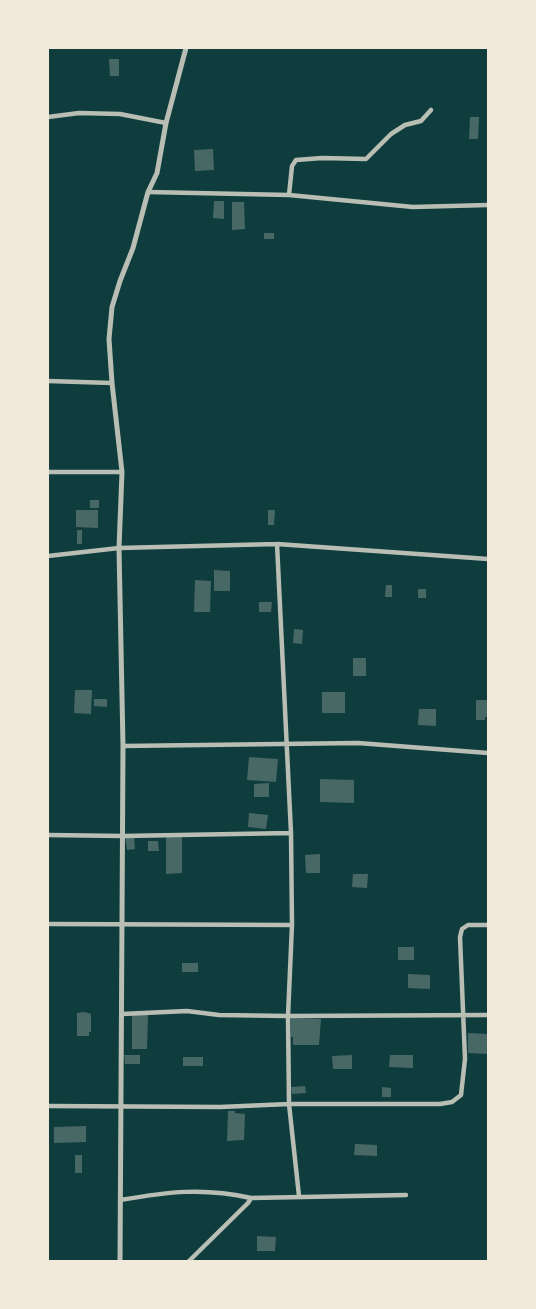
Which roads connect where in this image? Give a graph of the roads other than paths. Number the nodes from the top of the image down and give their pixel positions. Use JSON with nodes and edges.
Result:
{"nodes":[{"id":1,"x":186,"y":48,"type":"edge"},
{"id":2,"x":431,"y":110,"type":"dead end"},
{"id":3,"x":48,"y":117,"type":"edge"},
{"id":4,"x":166,"y":123,"type":"junction"},
{"id":5,"x":148,"y":192,"type":"junction"},
{"id":6,"x":289,"y":195,"type":"junction"},
{"id":7,"x":488,"y":205,"type":"edge"},
{"id":8,"x":48,"y":381,"type":"edge"},
{"id":9,"x":112,"y":383,"type":"junction"},
{"id":10,"x":48,"y":472,"type":"edge"},
{"id":11,"x":122,"y":472,"type":"junction"},
{"id":12,"x":277,"y":544,"type":"junction"},
{"id":13,"x":119,"y":548,"type":"junction"},
{"id":14,"x":48,"y":556,"type":"edge"},
{"id":15,"x":488,"y":559,"type":"edge"},
{"id":16,"x":287,"y":744,"type":"junction"},
{"id":17,"x":122,"y":746,"type":"junction"},
{"id":18,"x":488,"y":753,"type":"edge"},
{"id":19,"x":291,"y":833,"type":"junction"},
{"id":20,"x":48,"y":836,"type":"edge"},
{"id":21,"x":123,"y":836,"type":"junction"},
{"id":22,"x":48,"y":924,"type":"edge"},
{"id":23,"x":122,"y":924,"type":"junction"},
{"id":24,"x":292,"y":925,"type":"junction"},
{"id":25,"x":488,"y":925,"type":"edge"},
{"id":26,"x":122,"y":1014,"type":"junction"},
{"id":27,"x":462,"y":1014,"type":"junction"},
{"id":28,"x":488,"y":1015,"type":"edge"},
{"id":29,"x":288,"y":1016,"type":"junction"},
{"id":30,"x":289,"y":1104,"type":"junction"},
{"id":31,"x":48,"y":1106,"type":"edge"},
{"id":32,"x":121,"y":1107,"type":"junction"},
{"id":33,"x":406,"y":1195,"type":"dead end"},
{"id":34,"x":299,"y":1196,"type":"junction"},
{"id":35,"x":251,"y":1198,"type":"junction"},
{"id":36,"x":120,"y":1200,"type":"junction"},
{"id":37,"x":120,"y":1262,"type":"edge"},
{"id":38,"x":188,"y":1262,"type":"edge"}],
"edges":[{"from":1,"to":4,"type":"street"},
{"from":2,"to":6,"type":"street"},
{"from":3,"to":4,"type":"street"},
{"from":4,"to":5,"type":"street"},
{"from":5,"to":6,"type":"street"},
{"from":5,"to":9,"type":"street"},
{"from":6,"to":7,"type":"street"},
{"from":8,"to":9,"type":"street"},
{"from":9,"to":11,"type":"street"},
{"from":10,"to":11,"type":"street"},
{"from":11,"to":13,"type":"street"},
{"from":12,"to":13,"type":"street"},
{"from":12,"to":15,"type":"street"},
{"from":12,"to":16,"type":"street"},
{"from":13,"to":14,"type":"street"},
{"from":13,"to":17,"type":"street"},
{"from":16,"to":17,"type":"street"},
{"from":16,"to":18,"type":"street"},
{"from":16,"to":19,"type":"street"},
{"from":17,"to":21,"type":"street"},
{"from":19,"to":21,"type":"street"},
{"from":19,"to":24,"type":"street"},
{"from":20,"to":21,"type":"street"},
{"from":21,"to":23,"type":"street"},
{"from":22,"to":23,"type":"street"},
{"from":23,"to":24,"type":"street"},
{"from":23,"to":26,"type":"street"},
{"from":24,"to":29,"type":"street"},
{"from":25,"to":27,"type":"street"},
{"from":26,"to":29,"type":"street"},
{"from":26,"to":32,"type":"street"},
{"from":27,"to":28,"type":"street"},
{"from":27,"to":29,"type":"street"},
{"from":27,"to":30,"type":"street"},
{"from":29,"to":30,"type":"street"},
{"from":30,"to":32,"type":"street"},
{"from":30,"to":34,"type":"street"},
{"from":31,"to":32,"type":"street"},
{"from":32,"to":36,"type":"street"},
{"from":33,"to":34,"type":"street"},
{"from":34,"to":35,"type":"street"},
{"from":35,"to":36,"type":"street"},
{"from":35,"to":38,"type":"street"},
{"from":36,"to":37,"type":"street"}]}
